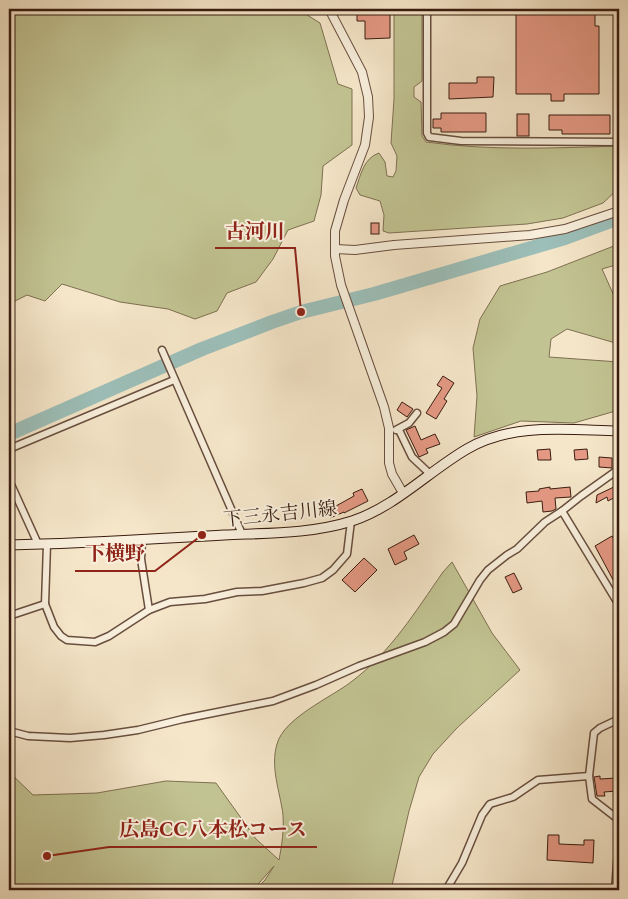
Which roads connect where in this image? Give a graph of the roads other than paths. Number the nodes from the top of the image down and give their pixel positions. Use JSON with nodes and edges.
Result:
{"nodes":[{"id":1,"x":329,"y":9,"type":"edge"},
{"id":2,"x":427,"y":9,"type":"edge"},
{"id":3,"x":619,"y":142,"type":"edge"},
{"id":4,"x":619,"y":211,"type":"edge"},
{"id":5,"x":335,"y":249,"type":"junction"},
{"id":6,"x":162,"y":350,"type":"dead end"},
{"id":7,"x":174,"y":379,"type":"junction"},
{"id":8,"x":417,"y":412,"type":"dead end"},
{"id":9,"x":399,"y":430,"type":"junction"},
{"id":10,"x":389,"y":431,"type":"junction"},
{"id":11,"x":619,"y":431,"type":"edge"},
{"id":12,"x":9,"y":449,"type":"edge"},
{"id":13,"x":619,"y":469,"type":"edge"},
{"id":14,"x":430,"y":474,"type":"junction"},
{"id":15,"x":9,"y":480,"type":"edge"},
{"id":16,"x":403,"y":493,"type":"junction"},
{"id":17,"x":562,"y":511,"type":"junction"},
{"id":18,"x":351,"y":522,"type":"junction"},
{"id":19,"x":242,"y":534,"type":"junction"},
{"id":20,"x":142,"y":540,"type":"junction"},
{"id":21,"x":42,"y":544,"type":"junction"},
{"id":22,"x":9,"y":545,"type":"edge"},
{"id":23,"x":45,"y":604,"type":"junction"},
{"id":24,"x":619,"y":605,"type":"edge"},
{"id":25,"x":149,"y":610,"type":"junction"},
{"id":26,"x":9,"y":616,"type":"edge"},
{"id":27,"x":619,"y":719,"type":"edge"},
{"id":28,"x":9,"y":732,"type":"edge"},
{"id":29,"x":589,"y":776,"type":"junction"},
{"id":30,"x":619,"y":820,"type":"edge"},
{"id":31,"x":619,"y":838,"type":"edge"},
{"id":32,"x":446,"y":890,"type":"edge"},
{"id":33,"x":615,"y":890,"type":"edge"}],
"edges":[{"from":1,"to":5,"type":"street"},
{"from":2,"to":3,"type":"street"},
{"from":4,"to":5,"type":"street"},
{"from":5,"to":10,"type":"street"},
{"from":6,"to":7,"type":"street"},
{"from":7,"to":12,"type":"street"},
{"from":7,"to":19,"type":"street"},
{"from":8,"to":9,"type":"street"},
{"from":9,"to":10,"type":"street"},
{"from":9,"to":14,"type":"street"},
{"from":10,"to":16,"type":"street"},
{"from":11,"to":14,"type":"main road","name":"下三永吉川線"},
{"from":13,"to":17,"type":"street"},
{"from":14,"to":16,"type":"main road","name":"下三永吉川線"},
{"from":15,"to":21,"type":"street"},
{"from":16,"to":18,"type":"main road","name":"下三永吉川線"},
{"from":17,"to":24,"type":"street"},
{"from":17,"to":28,"type":"street"},
{"from":18,"to":19,"type":"main road","name":"下三永吉川線"},
{"from":18,"to":25,"type":"street"},
{"from":19,"to":20,"type":"main road","name":"下三永吉川線"},
{"from":20,"to":21,"type":"main road","name":"下三永吉川線"},
{"from":20,"to":25,"type":"street"},
{"from":21,"to":22,"type":"main road","name":"下三永吉川線"},
{"from":21,"to":23,"type":"street"},
{"from":23,"to":25,"type":"street"},
{"from":23,"to":26,"type":"street"},
{"from":27,"to":29,"type":"street"},
{"from":29,"to":30,"type":"street"},
{"from":29,"to":32,"type":"street"},
{"from":31,"to":33,"type":"street"}]}
